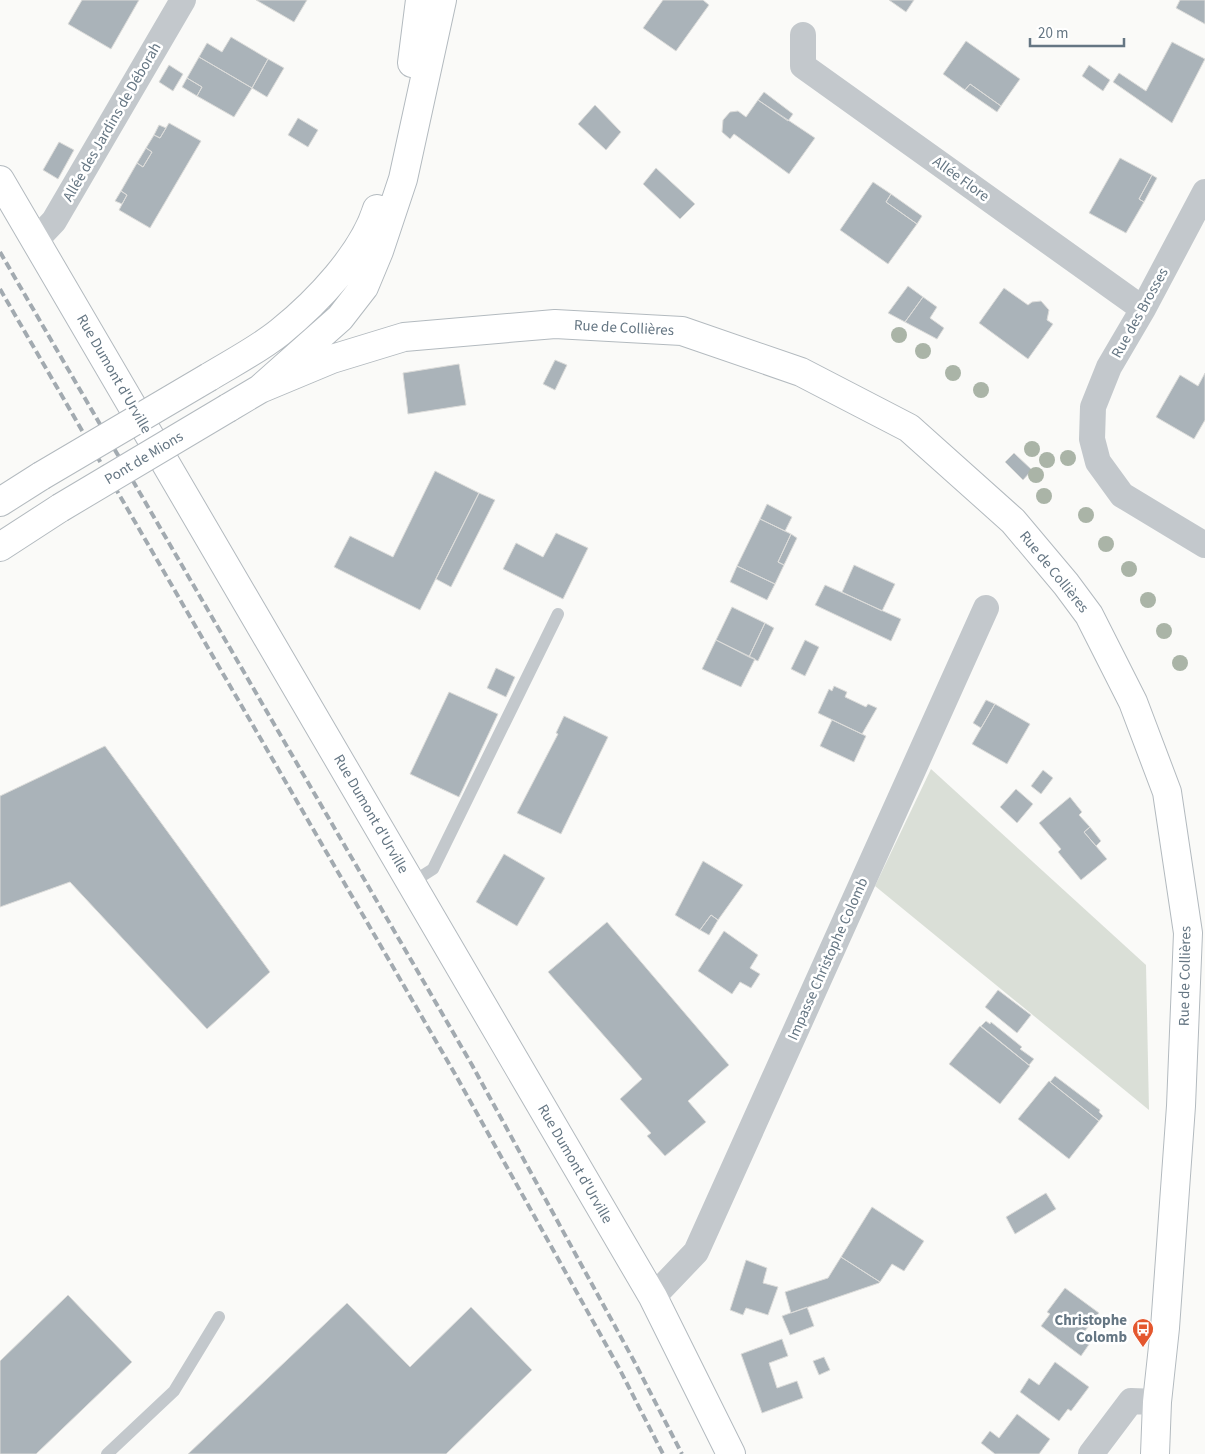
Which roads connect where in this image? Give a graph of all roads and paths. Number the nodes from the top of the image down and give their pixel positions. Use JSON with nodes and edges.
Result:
{"nodes":[{"id":1,"x":183,"y":0,"type":"edge"},
{"id":2,"x":420,"y":0,"type":"edge"},
{"id":3,"x":442,"y":0,"type":"edge"},
{"id":4,"x":802,"y":35,"type":"dead end"},
{"id":5,"x":0,"y":180,"type":"edge"},
{"id":6,"x":1205,"y":192,"type":"edge"},
{"id":7,"x":36,"y":240,"type":"junction"},
{"id":8,"x":1143,"y":309,"type":"junction"},
{"id":9,"x":260,"y":389,"type":"junction"},
{"id":10,"x":0,"y":502,"type":"edge"},
{"id":11,"x":1205,"y":545,"type":"edge"},
{"id":12,"x":0,"y":546,"type":"edge"},
{"id":13,"x":986,"y":608,"type":"dead end"},
{"id":14,"x":558,"y":614,"type":"dead end"},
{"id":15,"x":411,"y":883,"type":"junction"},
{"id":16,"x":653,"y":1297,"type":"junction"},
{"id":17,"x":220,"y":1317,"type":"dead end"},
{"id":18,"x":1157,"y":1402,"type":"junction"},
{"id":19,"x":107,"y":1454,"type":"edge"},
{"id":20,"x":731,"y":1454,"type":"edge"},
{"id":21,"x":1091,"y":1454,"type":"edge"},
{"id":22,"x":1155,"y":1454,"type":"edge"}],
"edges":[{"from":1,"to":7,"type":"street","name":"Allée des Jardins de Déborah"},
{"from":2,"to":10,"type":"main road","bridge":true},
{"from":3,"to":9,"type":"main road"},
{"from":4,"to":8,"type":"street","name":"Allée Flore"},
{"from":5,"to":7,"type":"main road","name":"Rue Dumont d'Urville"},
{"from":6,"to":8,"type":"street","name":"Rue des Brosses"},
{"from":7,"to":15,"type":"main road","name":"Rue Dumont d'Urville"},
{"from":8,"to":11,"type":"street","name":"Rue des Brosses"},
{"from":9,"to":12,"type":"main road","name":"Pont de Mions","bridge":true},
{"from":9,"to":18,"type":"main road","name":"Rue de Collières"},
{"from":13,"to":16,"type":"street","name":"Impasse Christophe Colomb"},
{"from":14,"to":15,"type":"lane"},
{"from":15,"to":16,"type":"main road","name":"Rue Dumont d'Urville"},
{"from":16,"to":20,"type":"main road","name":"Rue Dumont d'Urville"},
{"from":17,"to":19,"type":"lane"},
{"from":18,"to":21,"type":"street"},
{"from":18,"to":22,"type":"main road","name":"Rue de Collières"}]}
